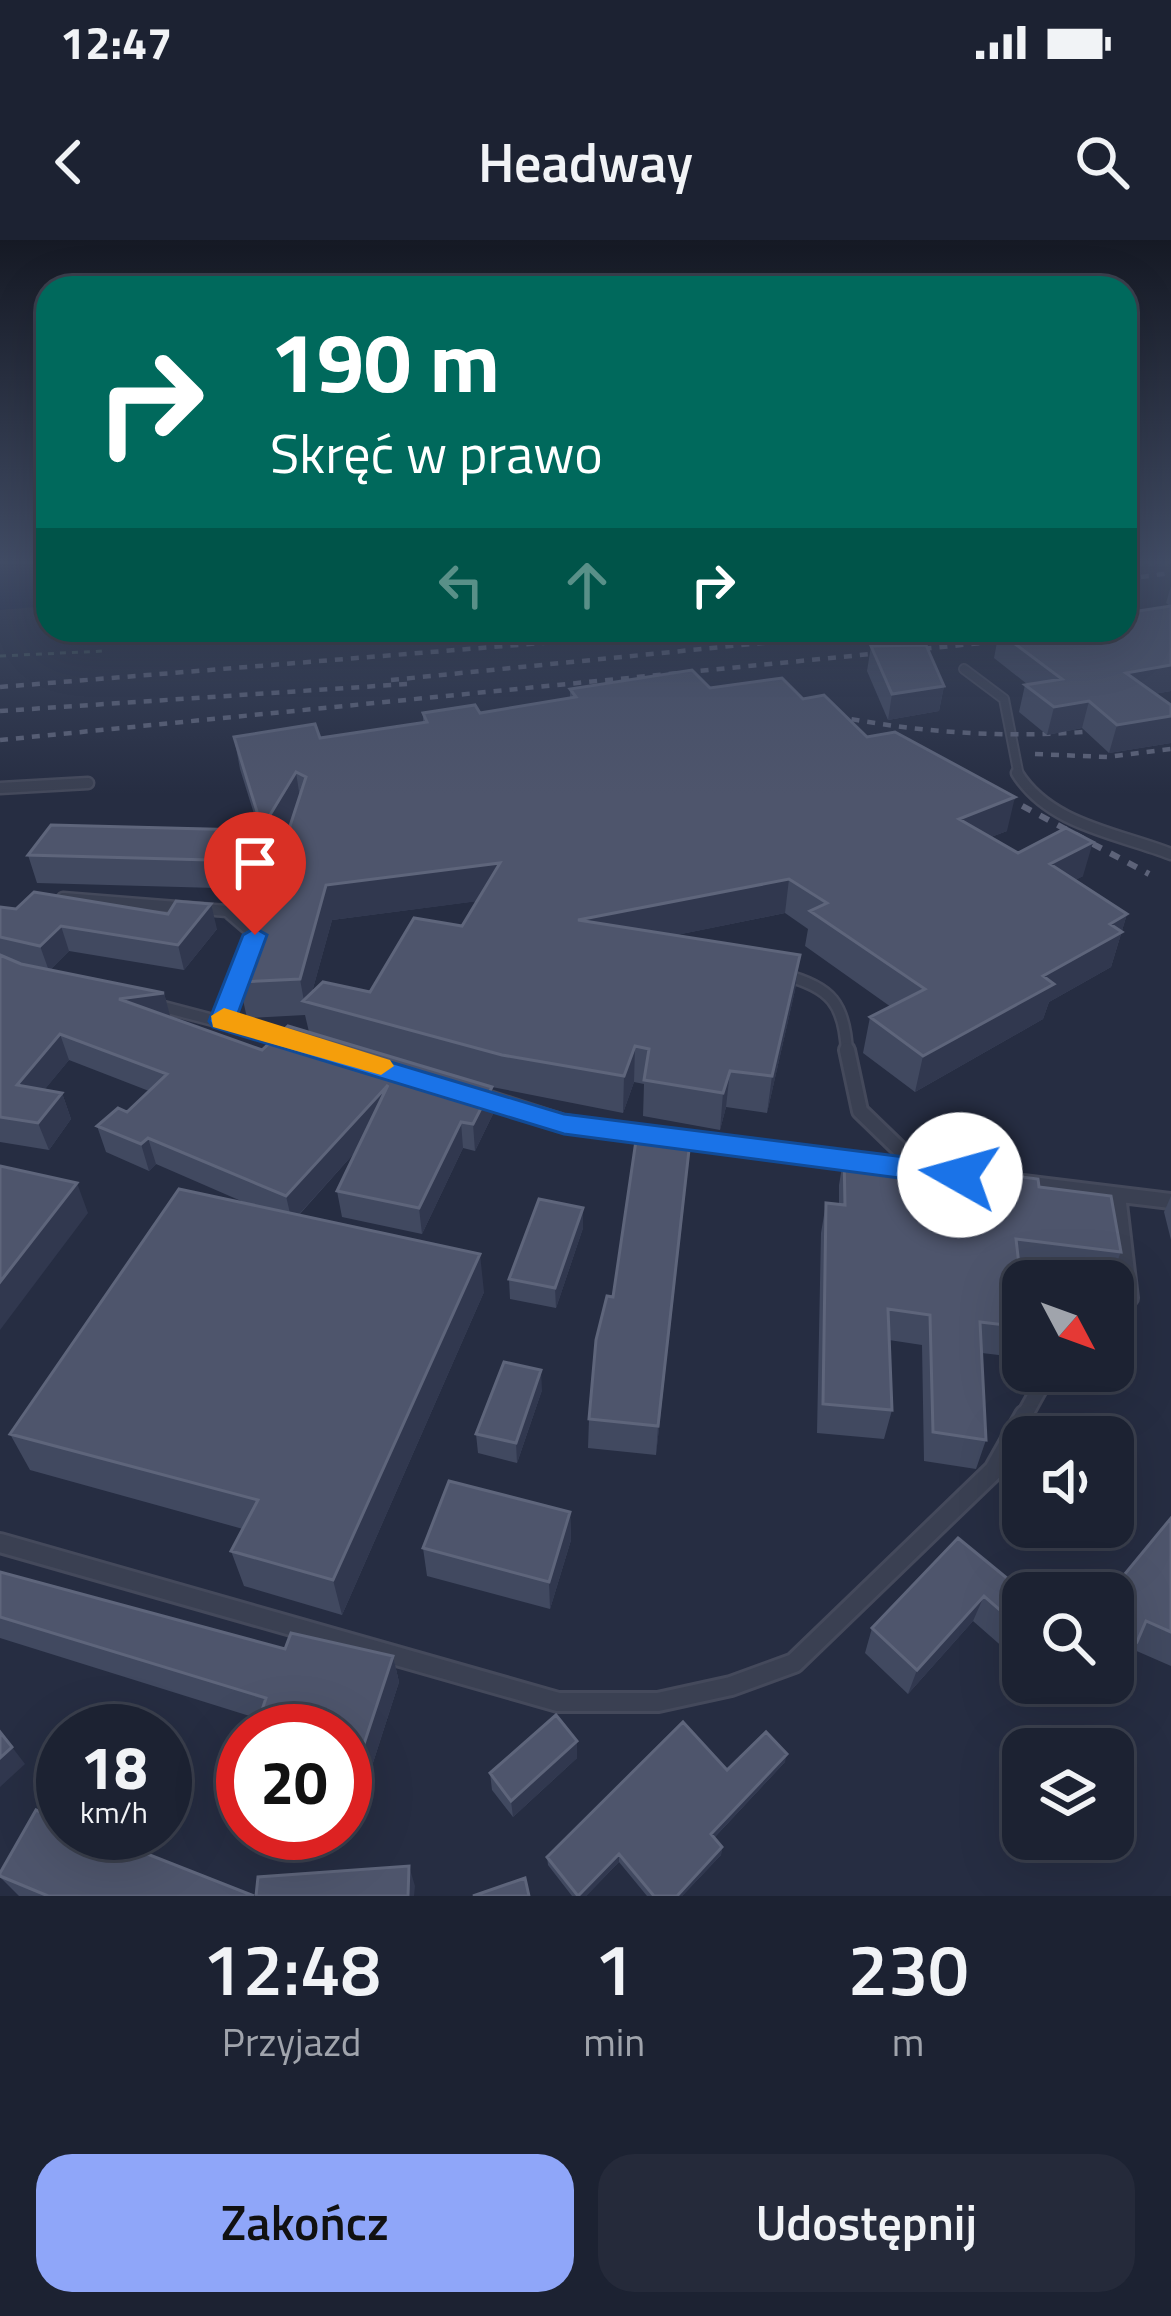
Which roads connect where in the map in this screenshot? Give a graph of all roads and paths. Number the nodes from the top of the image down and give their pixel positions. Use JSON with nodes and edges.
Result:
{"nodes":[{"id":1,"x":104,"y":651,"type":"dead end"},
{"id":2,"x":0,"y":656,"type":"edge"},
{"id":3,"x":964,"y":669,"type":"dead end"},
{"id":4,"x":88,"y":783,"type":"dead end"},
{"id":5,"x":0,"y":788,"type":"edge"},
{"id":6,"x":1171,"y":854,"type":"edge"},
{"id":7,"x":56,"y":897,"type":"edge"},
{"id":8,"x":764,"y":972,"type":"edge"},
{"id":9,"x":136,"y":1000,"type":"edge"},
{"id":10,"x":222,"y":1021,"type":"junction"},
{"id":11,"x":313,"y":1046,"type":"edge"},
{"id":12,"x":467,"y":1092,"type":"edge"},
{"id":13,"x":875,"y":1164,"type":"edge"},
{"id":14,"x":898,"y":1167,"type":"edge"},
{"id":15,"x":921,"y":1170,"type":"junction"},
{"id":16,"x":943,"y":1173,"type":"edge"},
{"id":17,"x":1009,"y":1181,"type":"edge"},
{"id":18,"x":1118,"y":1195,"type":"junction"},
{"id":19,"x":1171,"y":1201,"type":"edge"},
{"id":20,"x":1126,"y":1260,"type":"edge"},
{"id":21,"x":1037,"y":1392,"type":"edge"},
{"id":22,"x":0,"y":1543,"type":"edge"}],
"edges":[{"from":1,"to":2,"type":"path"},
{"from":3,"to":6,"type":"lane"},
{"from":4,"to":5,"type":"lane"},
{"from":7,"to":10,"type":"lane"},
{"from":8,"to":15,"type":"lane"},
{"from":9,"to":10,"type":"lane"},
{"from":10,"to":11,"type":"lane"},
{"from":12,"to":13,"type":"lane"},
{"from":14,"to":15,"type":"lane"},
{"from":15,"to":16,"type":"lane"},
{"from":17,"to":18,"type":"lane"},
{"from":18,"to":19,"type":"lane"},
{"from":18,"to":20,"type":"lane"},
{"from":21,"to":22,"type":"lane"}]}
